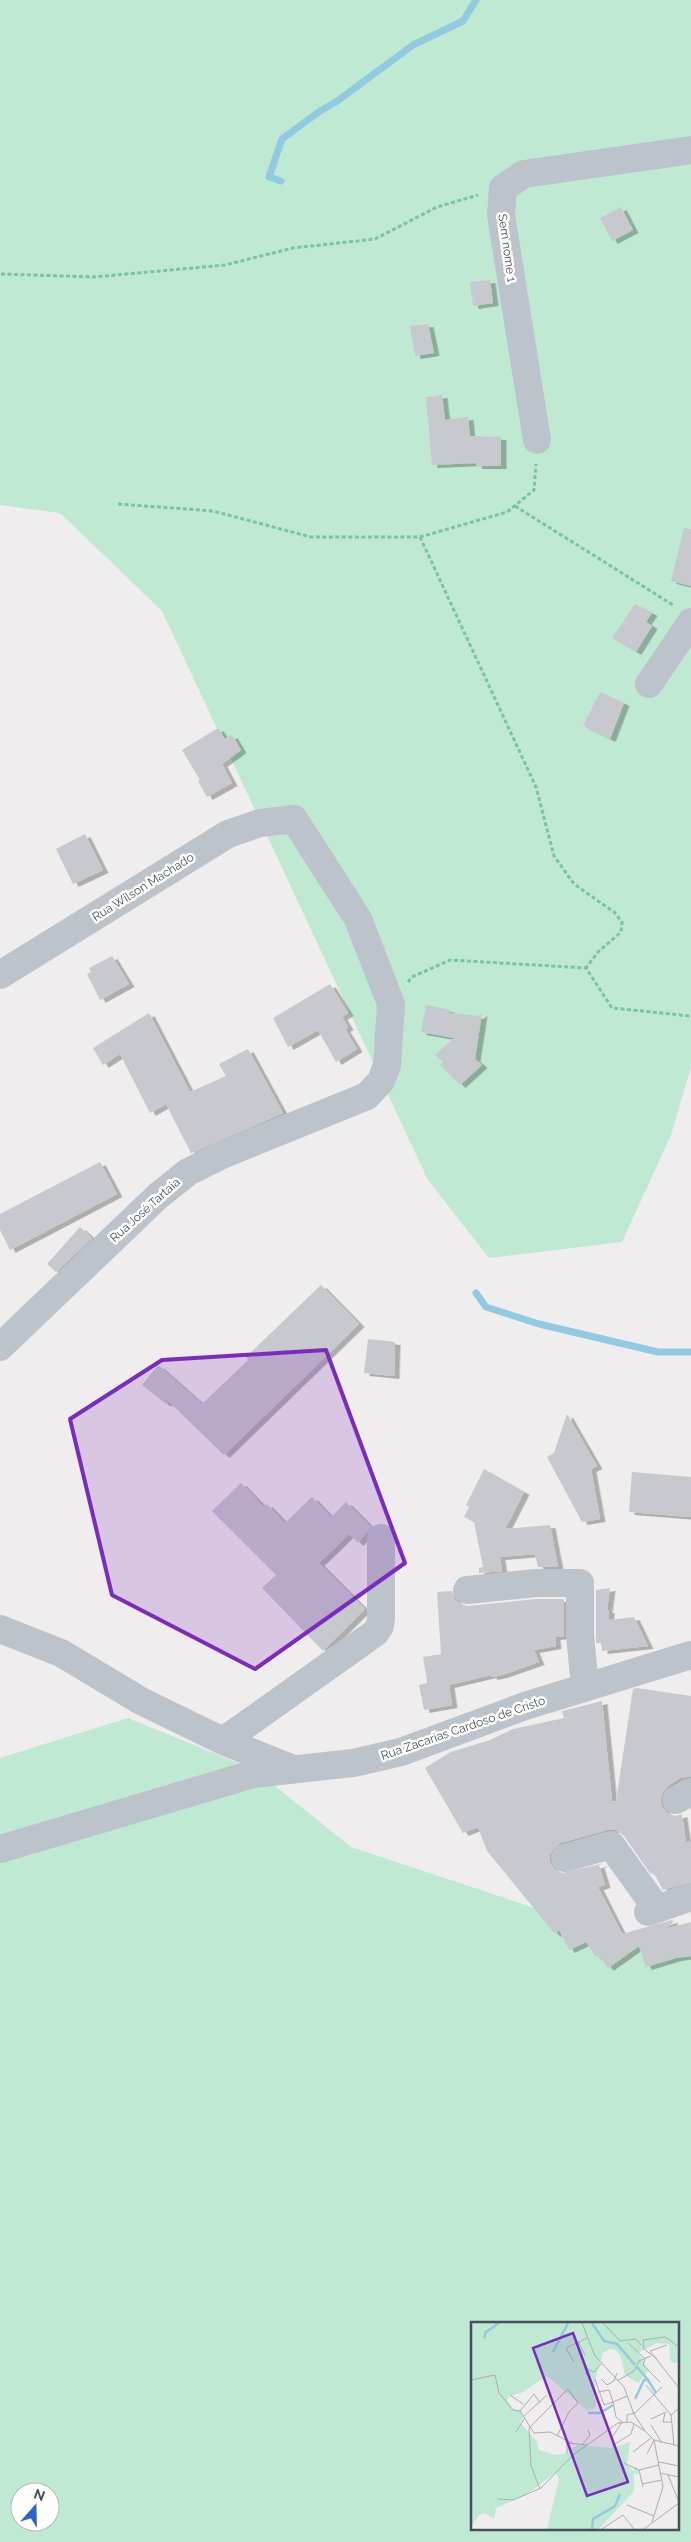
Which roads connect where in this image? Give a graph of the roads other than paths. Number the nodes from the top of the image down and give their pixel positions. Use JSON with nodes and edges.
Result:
{"nodes":[{"id":1,"x":691,"y":150,"type":"edge"},
{"id":2,"x":538,"y":440,"type":"road end"},
{"id":3,"x":683,"y":614,"type":"edge"},
{"id":4,"x":649,"y":684,"type":"dead end"},
{"id":5,"x":0,"y":975,"type":"edge"},
{"id":6,"x":387,"y":1065,"type":"joint"},
{"id":7,"x":0,"y":1347,"type":"edge"},
{"id":8,"x":381,"y":1538,"type":"dead end"},
{"id":9,"x":467,"y":1590,"type":"dead end"},
{"id":10,"x":0,"y":1608,"type":"edge"},
{"id":11,"x":0,"y":1629,"type":"edge"},
{"id":12,"x":60,"y":1653,"type":"junction"},
{"id":13,"x":691,"y":1655,"type":"edge"},
{"id":14,"x":585,"y":1687,"type":"junction"},
{"id":15,"x":223,"y":1741,"type":"junction"},
{"id":16,"x":292,"y":1769,"type":"junction"},
{"id":17,"x":0,"y":1849,"type":"edge"},
{"id":18,"x":565,"y":1858,"type":"dead end"},
{"id":19,"x":691,"y":1897,"type":"edge"}],
"edges":[{"from":1,"to":2,"type":"street","name":"Sem nome 1"},
{"from":3,"to":4,"type":"street"},
{"from":5,"to":6,"type":"street","name":"Rua Wilson Machado"},
{"from":6,"to":7,"type":"street","name":"Rua José Tartaia"},
{"from":8,"to":15,"type":"street"},
{"from":9,"to":14,"type":"street"},
{"from":10,"to":12,"type":"street"},
{"from":11,"to":12,"type":"street"},
{"from":12,"to":15,"type":"street"},
{"from":13,"to":14,"type":"street","name":"Rua Zacarias Cardoso de Cristo"},
{"from":14,"to":16,"type":"street","name":"Rua Zacarias Cardoso de Cristo"},
{"from":15,"to":16,"type":"street"},
{"from":16,"to":17,"type":"street","name":"Rua Zacarias Cardoso de Cristo"},
{"from":18,"to":19,"type":"street"}]}
